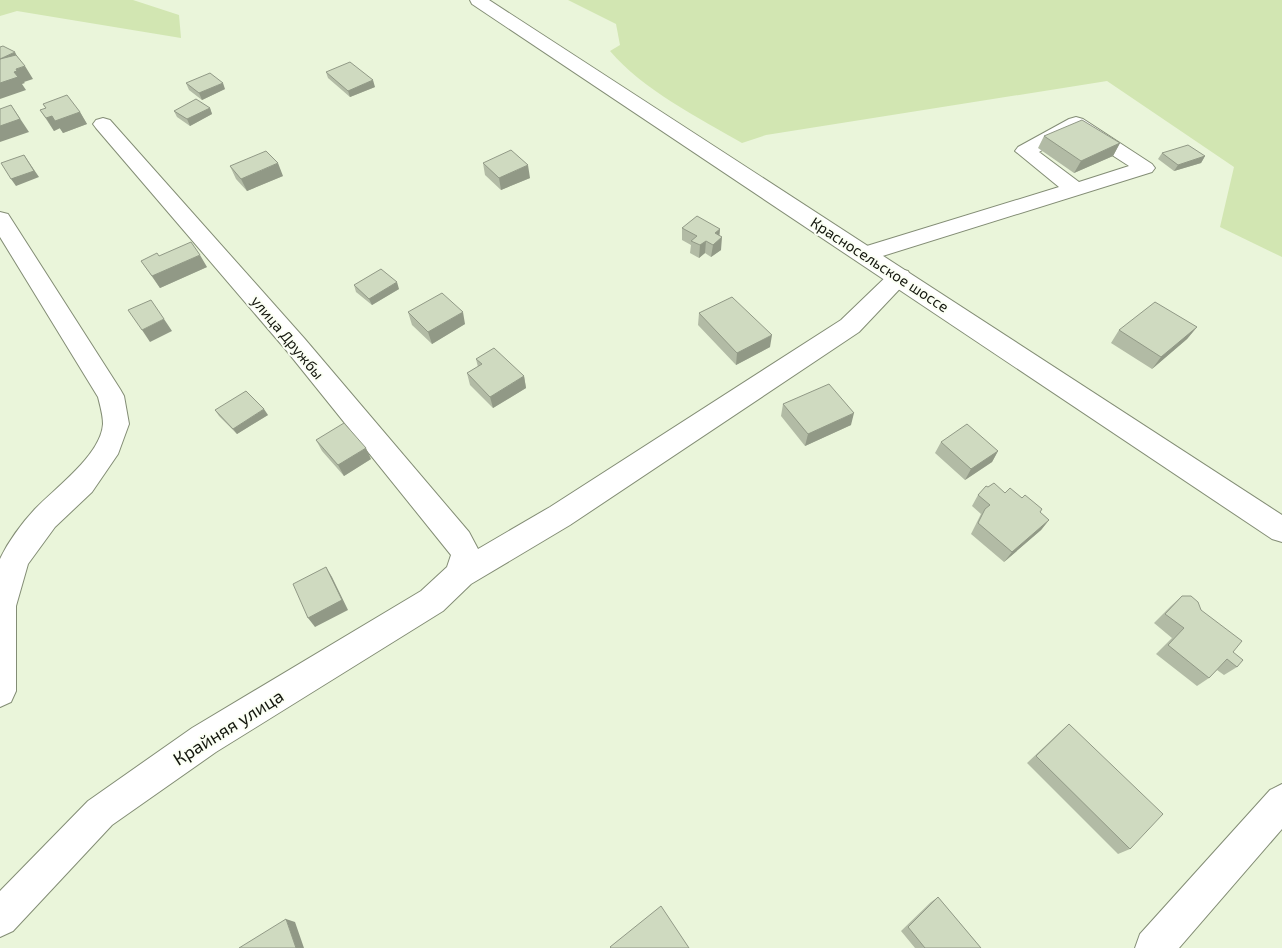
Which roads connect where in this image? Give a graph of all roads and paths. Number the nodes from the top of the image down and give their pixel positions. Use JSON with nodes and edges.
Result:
{"nodes":[{"id":1,"x":478,"y":0,"type":"edge"},
{"id":2,"x":103,"y":124,"type":"dead end"},
{"id":3,"x":1074,"y":189,"type":"junction"},
{"id":4,"x":0,"y":219,"type":"edge"},
{"id":5,"x":866,"y":254,"type":"junction"},
{"id":6,"x":900,"y":277,"type":"junction"},
{"id":7,"x":1282,"y":530,"type":"edge"},
{"id":8,"x":463,"y":565,"type":"junction"},
{"id":9,"x":0,"y":691,"type":"edge"},
{"id":10,"x":1282,"y":802,"type":"edge"},
{"id":11,"x":0,"y":918,"type":"edge"},
{"id":12,"x":1154,"y":948,"type":"edge"}],
"edges":[{"from":1,"to":5,"type":"street","name":"Красносельское шоссе"},
{"from":2,"to":8,"type":"street","name":"улица Дружбы"},
{"from":3,"to":3,"type":"street"},
{"from":3,"to":5,"type":"street"},
{"from":4,"to":9,"type":"street"},
{"from":5,"to":6,"type":"street","name":"Красносельское шоссе"},
{"from":6,"to":7,"type":"street","name":"Красносельское шоссе"},
{"from":6,"to":8,"type":"street","name":"Крайняя улица"},
{"from":8,"to":11,"type":"street","name":"Крайняя улица"},
{"from":10,"to":12,"type":"street"}]}
